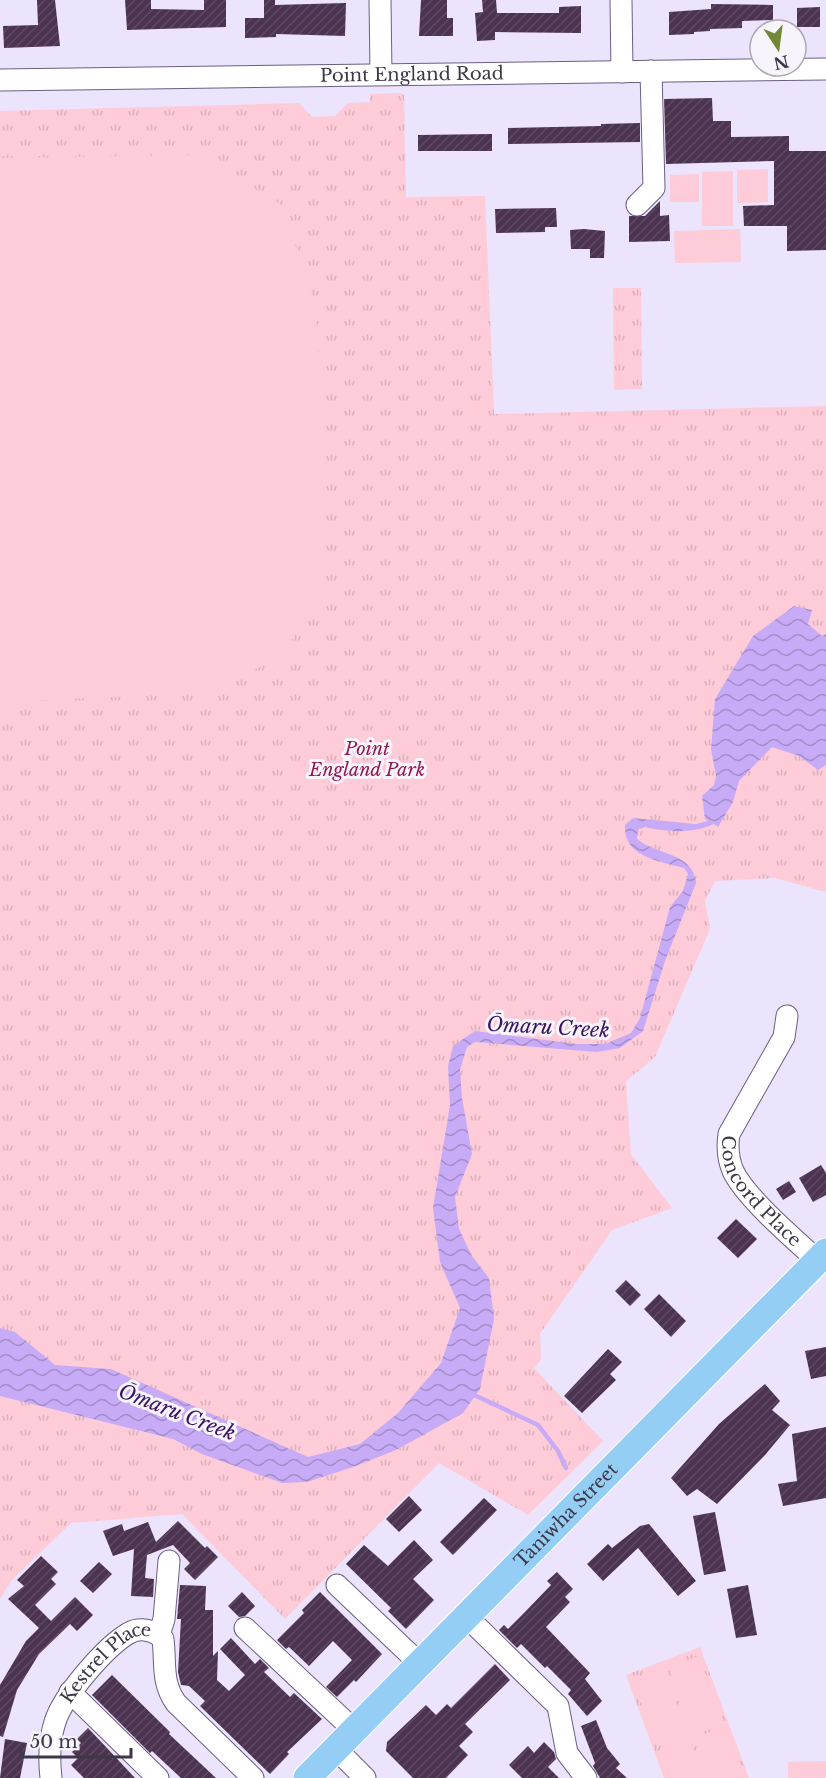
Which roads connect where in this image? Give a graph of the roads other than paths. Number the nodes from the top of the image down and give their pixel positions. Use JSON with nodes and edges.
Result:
{"nodes":[{"id":1,"x":380,"y":0,"type":"edge"},
{"id":2,"x":621,"y":0,"type":"edge"},
{"id":3,"x":826,"y":69,"type":"edge"},
{"id":4,"x":651,"y":71,"type":"junction"},
{"id":5,"x":622,"y":72,"type":"junction"},
{"id":6,"x":381,"y":74,"type":"junction"},
{"id":7,"x":0,"y":80,"type":"edge"},
{"id":8,"x":637,"y":205,"type":"dead end"},
{"id":9,"x":788,"y":1016,"type":"dead end"},
{"id":10,"x":822,"y":1256,"type":"edge"},
{"id":11,"x":169,"y":1561,"type":"dead end"},
{"id":12,"x":337,"y":1585,"type":"dead end"},
{"id":13,"x":466,"y":1616,"type":"junction"},
{"id":14,"x":245,"y":1628,"type":"dead end"},
{"id":15,"x":159,"y":1635,"type":"junction"},
{"id":16,"x":419,"y":1663,"type":"junction"},
{"id":17,"x":70,"y":1692,"type":"junction"},
{"id":18,"x":354,"y":1730,"type":"junction"},
{"id":19,"x":336,"y":1749,"type":"junction"},
{"id":20,"x":51,"y":1778,"type":"edge"},
{"id":21,"x":158,"y":1778,"type":"edge"},
{"id":22,"x":253,"y":1778,"type":"edge"},
{"id":23,"x":307,"y":1778,"type":"edge"},
{"id":24,"x":365,"y":1778,"type":"edge"},
{"id":25,"x":586,"y":1778,"type":"edge"}],
"edges":[{"from":1,"to":6,"type":"street"},
{"from":2,"to":5,"type":"street"},
{"from":3,"to":4,"type":"street","name":"Point England Road"},
{"from":4,"to":5,"type":"street","name":"Point England Road"},
{"from":4,"to":8,"type":"street"},
{"from":5,"to":6,"type":"street","name":"Point England Road"},
{"from":6,"to":7,"type":"street","name":"Point England Road"},
{"from":9,"to":10,"type":"street","name":"Concord Place"},
{"from":10,"to":13,"type":"main road","name":"Taniwha Street"},
{"from":11,"to":15,"type":"street"},
{"from":12,"to":16,"type":"street"},
{"from":13,"to":16,"type":"main road","name":"Taniwha Street"},
{"from":13,"to":25,"type":"street"},
{"from":14,"to":18,"type":"street"},
{"from":15,"to":17,"type":"street","name":"Kestrel Place"},
{"from":15,"to":22,"type":"street","name":"Kestrel Place"},
{"from":16,"to":18,"type":"main road","name":"Taniwha Street"},
{"from":17,"to":20,"type":"street","name":"Kestrel Place"},
{"from":17,"to":21,"type":"street"},
{"from":18,"to":19,"type":"main road","name":"Taniwha Street"},
{"from":19,"to":23,"type":"main road","name":"Taniwha Street"},
{"from":19,"to":24,"type":"street"}]}
